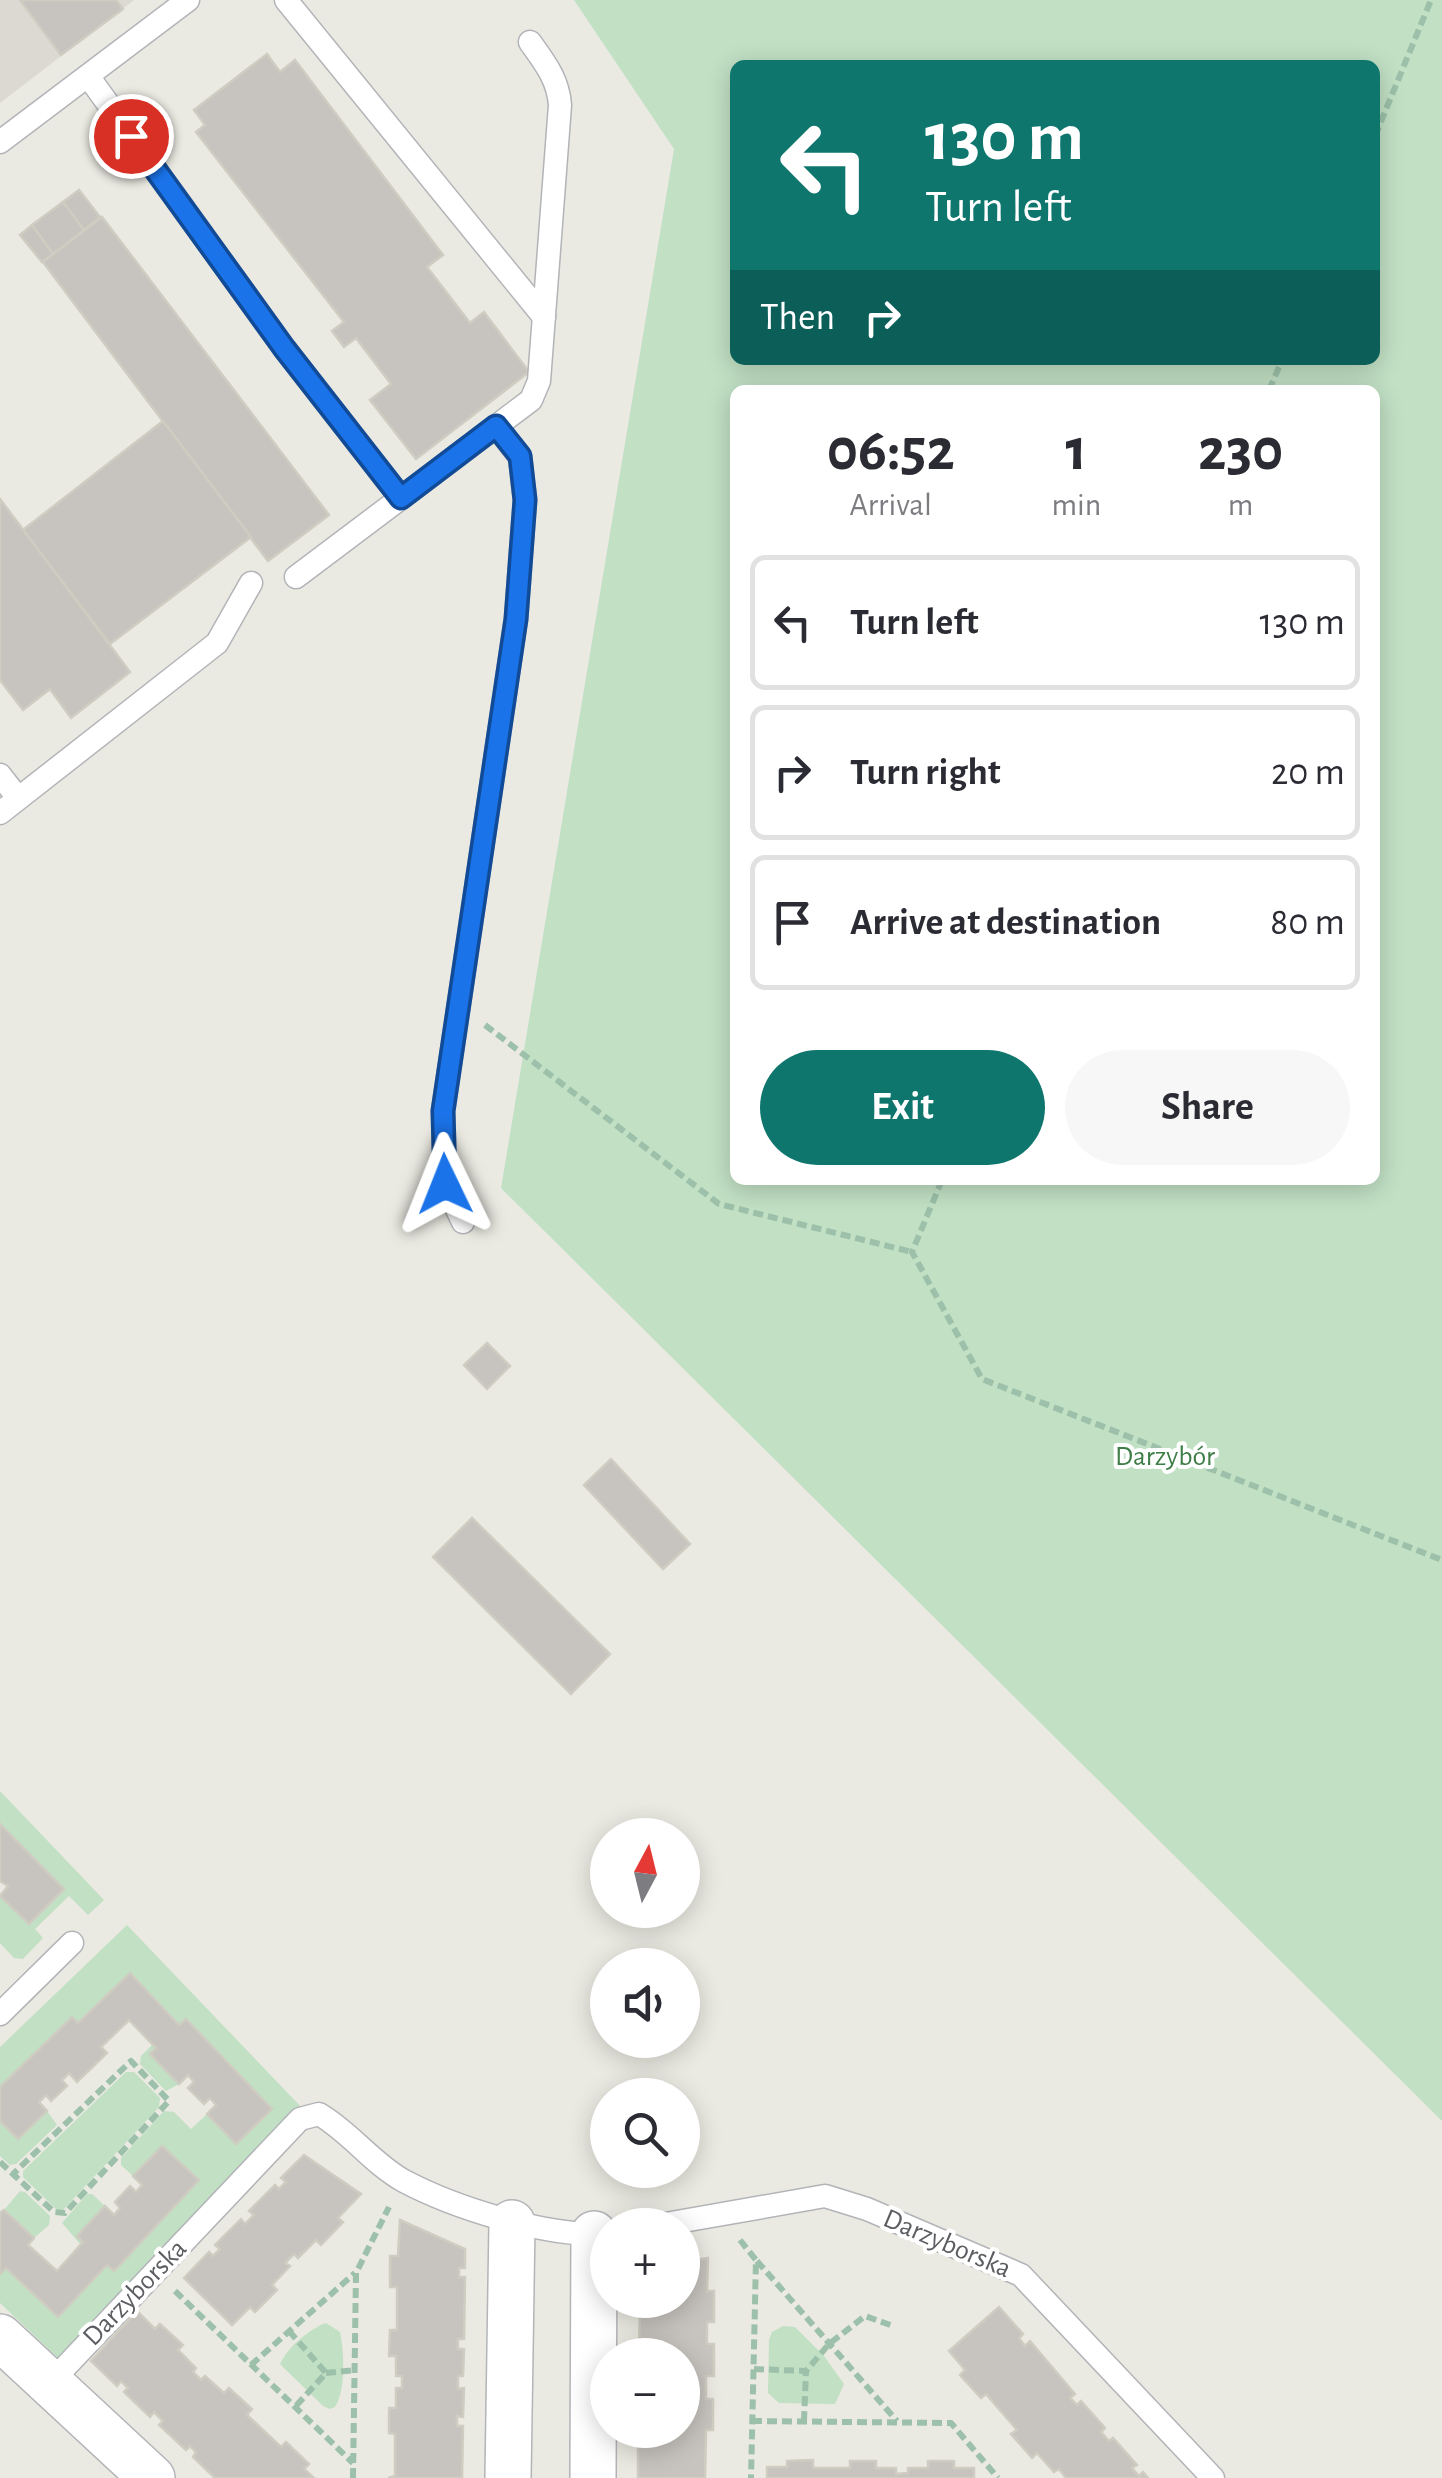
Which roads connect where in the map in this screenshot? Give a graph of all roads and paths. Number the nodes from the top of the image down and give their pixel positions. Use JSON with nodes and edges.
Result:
{"nodes":[{"id":1,"x":188,"y":0,"type":"edge"},
{"id":2,"x":286,"y":0,"type":"edge"},
{"id":3,"x":1431,"y":0,"type":"edge"},
{"id":4,"x":530,"y":42,"type":"dead end"},
{"id":5,"x":88,"y":76,"type":"junction"},
{"id":6,"x":1380,"y":124,"type":"edge"},
{"id":7,"x":0,"y":142,"type":"edge"},
{"id":8,"x":544,"y":317,"type":"junction"},
{"id":9,"x":496,"y":426,"type":"junction"},
{"id":10,"x":401,"y":498,"type":"junction"},
{"id":11,"x":296,"y":577,"type":"dead end"},
{"id":12,"x":251,"y":583,"type":"dead end"},
{"id":13,"x":0,"y":775,"type":"edge"},
{"id":14,"x":9,"y":805,"type":"edge"},
{"id":15,"x":459,"y":1005,"type":"junction"},
{"id":16,"x":940,"y":1185,"type":"edge"},
{"id":17,"x":463,"y":1222,"type":"dead end"},
{"id":18,"x":912,"y":1252,"type":"junction"},
{"id":19,"x":1442,"y":1560,"type":"edge"},
{"id":20,"x":72,"y":1943,"type":"dead end"},
{"id":21,"x":0,"y":2014,"type":"edge"},
{"id":22,"x":0,"y":2162,"type":"edge"},
{"id":23,"x":13,"y":2174,"type":"junction"},
{"id":24,"x":402,"y":2180,"type":"junction"},
{"id":25,"x":721,"y":2216,"type":"junction"},
{"id":26,"x":700,"y":2219,"type":"edge"},
{"id":27,"x":512,"y":2224,"type":"junction"},
{"id":28,"x":590,"y":2232,"type":"edge"},
{"id":29,"x":756,"y":2260,"type":"junction"},
{"id":30,"x":156,"y":2272,"type":"junction"},
{"id":31,"x":356,"y":2272,"type":"junction"},
{"id":32,"x":598,"y":2318,"type":"edge"},
{"id":33,"x":893,"y":2326,"type":"dead end"},
{"id":34,"x":289,"y":2331,"type":"junction"},
{"id":35,"x":0,"y":2337,"type":"edge"},
{"id":36,"x":830,"y":2344,"type":"junction"},
{"id":37,"x":250,"y":2364,"type":"junction"},
{"id":38,"x":754,"y":2369,"type":"junction"},
{"id":39,"x":355,"y":2370,"type":"junction"},
{"id":40,"x":806,"y":2371,"type":"junction"},
{"id":41,"x":326,"y":2372,"type":"junction"},
{"id":42,"x":50,"y":2382,"type":"junction"},
{"id":43,"x":295,"y":2407,"type":"junction"},
{"id":44,"x":752,"y":2421,"type":"junction"},
{"id":45,"x":804,"y":2421,"type":"junction"},
{"id":46,"x":898,"y":2422,"type":"junction"},
{"id":47,"x":354,"y":2464,"type":"junction"},
{"id":48,"x":152,"y":2478,"type":"edge"},
{"id":49,"x":354,"y":2478,"type":"edge"},
{"id":50,"x":508,"y":2478,"type":"edge"},
{"id":51,"x":593,"y":2478,"type":"edge"},
{"id":52,"x":752,"y":2478,"type":"edge"},
{"id":53,"x":998,"y":2478,"type":"edge"},
{"id":54,"x":1213,"y":2478,"type":"edge"}],
"edges":[{"from":1,"to":5,"type":"lane"},
{"from":2,"to":8,"type":"lane"},
{"from":3,"to":6,"type":"path"},
{"from":4,"to":8,"type":"lane"},
{"from":5,"to":7,"type":"lane"},
{"from":5,"to":10,"type":"lane"},
{"from":8,"to":9,"type":"lane"},
{"from":9,"to":10,"type":"lane"},
{"from":9,"to":15,"type":"lane"},
{"from":10,"to":11,"type":"lane"},
{"from":12,"to":14,"type":"lane"},
{"from":13,"to":14,"type":"lane"},
{"from":15,"to":17,"type":"lane"},
{"from":15,"to":18,"type":"path"},
{"from":16,"to":18,"type":"path"},
{"from":18,"to":19,"type":"path"},
{"from":20,"to":21,"type":"lane"},
{"from":22,"to":23,"type":"path"},
{"from":23,"to":23,"type":"path"},
{"from":24,"to":27,"type":"lane","name":"Darzyborska"},
{"from":24,"to":30,"type":"lane","name":"Darzyborska"},
{"from":24,"to":31,"type":"path"},
{"from":25,"to":26,"type":"lane","name":"Darzyborska"},
{"from":25,"to":29,"type":"path"},
{"from":25,"to":54,"type":"lane","name":"Darzyborska"},
{"from":27,"to":28,"type":"lane","name":"Darzyborska"},
{"from":27,"to":50,"type":"street"},
{"from":29,"to":36,"type":"path"},
{"from":29,"to":38,"type":"path"},
{"from":30,"to":37,"type":"path"},
{"from":30,"to":42,"type":"lane","name":"Darzyborska"},
{"from":31,"to":34,"type":"path"},
{"from":31,"to":39,"type":"path"},
{"from":32,"to":51,"type":"street","name":"Darzyborska"},
{"from":33,"to":36,"type":"path"},
{"from":34,"to":37,"type":"path"},
{"from":34,"to":41,"type":"path"},
{"from":35,"to":42,"type":"street"},
{"from":36,"to":40,"type":"path"},
{"from":36,"to":46,"type":"path"},
{"from":37,"to":43,"type":"path"},
{"from":38,"to":40,"type":"path"},
{"from":38,"to":44,"type":"path"},
{"from":39,"to":41,"type":"path"},
{"from":39,"to":47,"type":"path"},
{"from":40,"to":45,"type":"path"},
{"from":41,"to":43,"type":"path"},
{"from":42,"to":48,"type":"street"},
{"from":43,"to":47,"type":"path"},
{"from":44,"to":45,"type":"path"},
{"from":44,"to":52,"type":"path"},
{"from":45,"to":46,"type":"path"},
{"from":46,"to":53,"type":"path"},
{"from":47,"to":49,"type":"path"}]}
